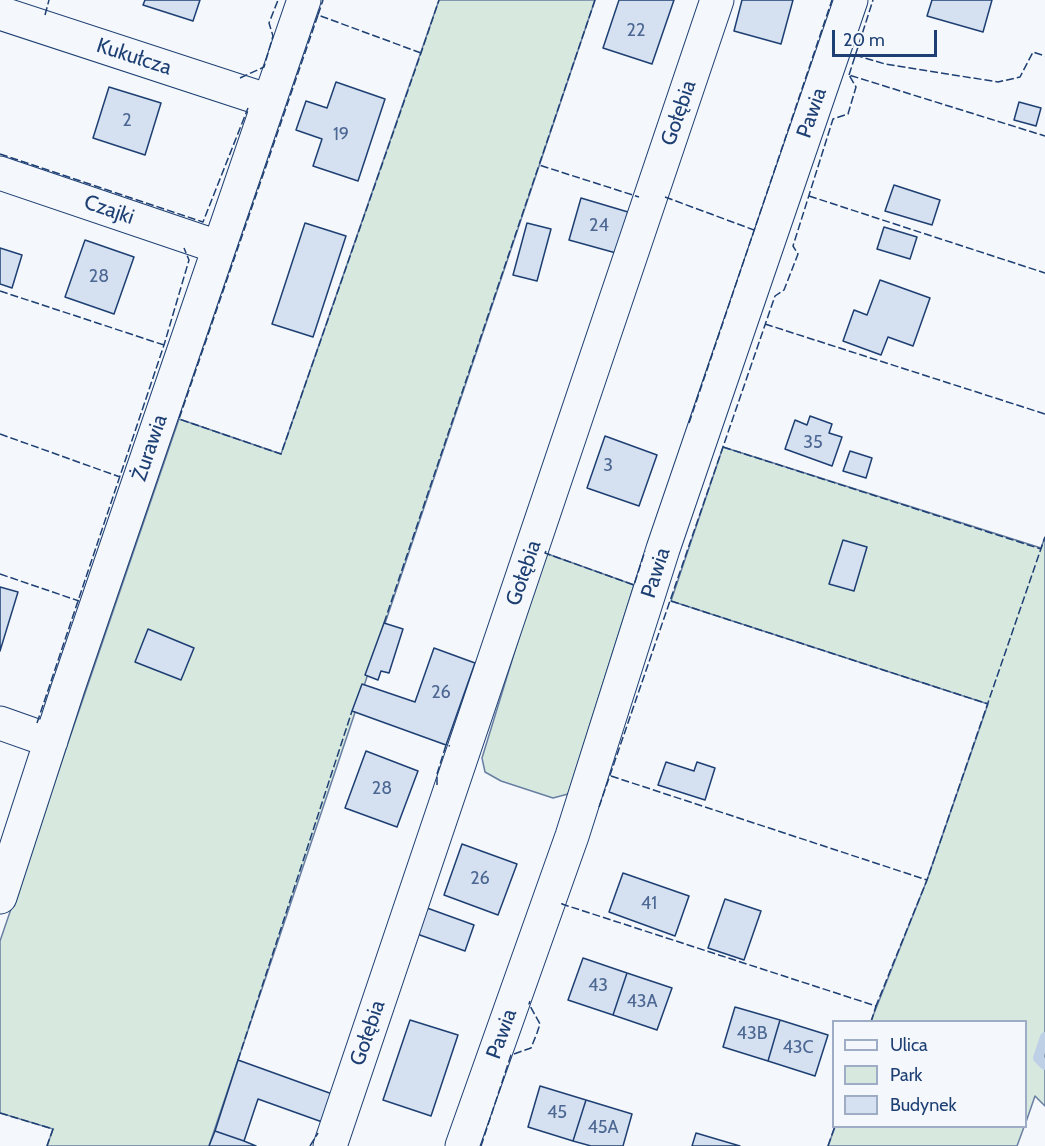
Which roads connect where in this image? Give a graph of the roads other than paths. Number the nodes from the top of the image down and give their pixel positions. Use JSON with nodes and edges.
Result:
{"nodes":[{"id":1,"x":304,"y":0,"type":"edge"},
{"id":2,"x":717,"y":0,"type":"edge"},
{"id":3,"x":851,"y":0,"type":"edge"},
{"id":4,"x":0,"y":13,"type":"edge"},
{"id":5,"x":268,"y":101,"type":"junction"},
{"id":6,"x":0,"y":173,"type":"edge"},
{"id":7,"x":218,"y":247,"type":"junction"},
{"id":8,"x":0,"y":723,"type":"edge"},
{"id":9,"x":51,"y":741,"type":"junction"},
{"id":10,"x":0,"y":897,"type":"edge"},
{"id":11,"x":330,"y":1146,"type":"edge"},
{"id":12,"x":462,"y":1146,"type":"edge"}],
"edges":[{"from":1,"to":5,"type":"street","name":"Żurawia"},
{"from":2,"to":11,"type":"street","name":"Gołębia"},
{"from":3,"to":12,"type":"street","name":"Pawia"},
{"from":4,"to":5,"type":"street","name":"Kukułcza"},
{"from":5,"to":7,"type":"street","name":"Żurawia"},
{"from":6,"to":7,"type":"street","name":"Czajki"},
{"from":7,"to":9,"type":"street","name":"Żurawia"},
{"from":8,"to":9,"type":"street"},
{"from":9,"to":10,"type":"street","name":"Żurawia"}]}
